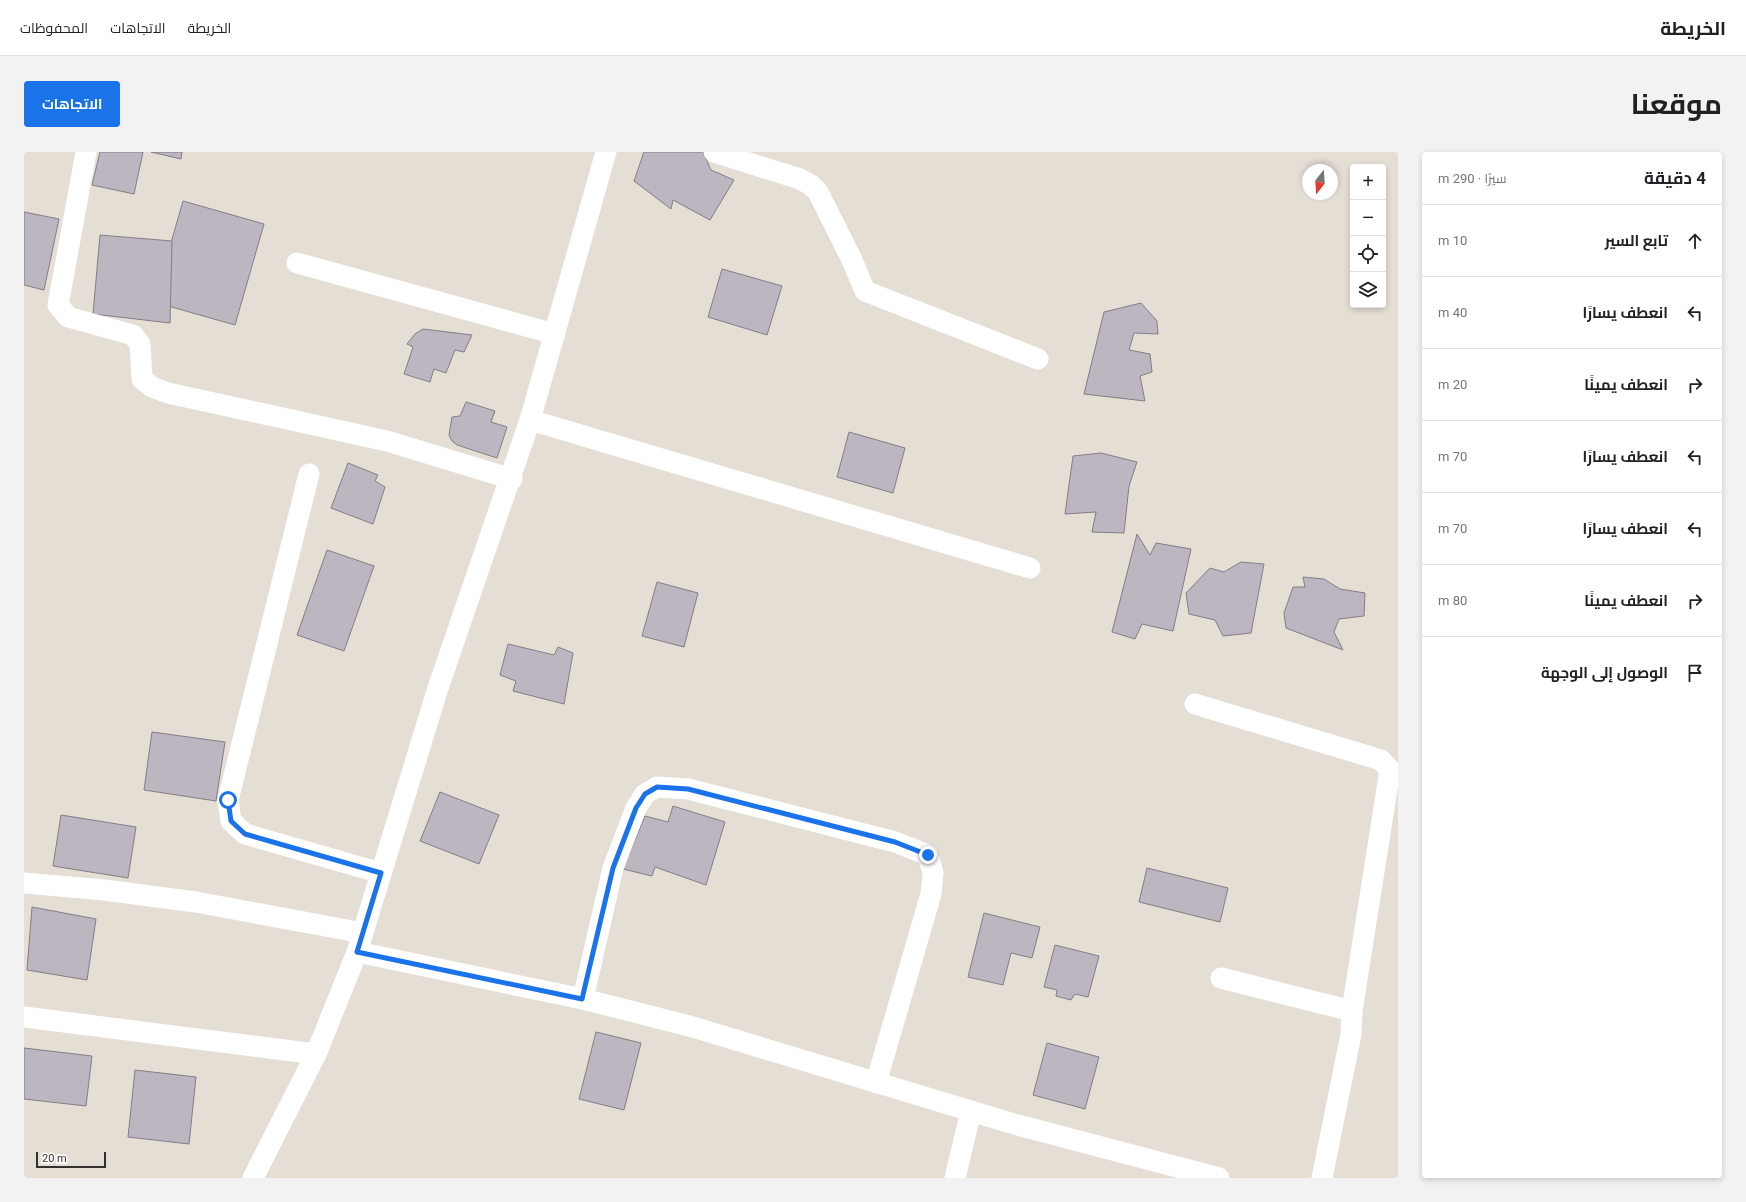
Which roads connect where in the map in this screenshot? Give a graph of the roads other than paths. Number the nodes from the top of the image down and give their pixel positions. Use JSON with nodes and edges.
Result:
{"nodes":[{"id":1,"x":86,"y":152,"type":"edge"},
{"id":2,"x":606,"y":152,"type":"edge"},
{"id":3,"x":714,"y":152,"type":"edge"},
{"id":4,"x":297,"y":263,"type":"dead end"},
{"id":5,"x":555,"y":334,"type":"junction"},
{"id":6,"x":1038,"y":359,"type":"dead end"},
{"id":7,"x":530,"y":420,"type":"junction"},
{"id":8,"x":309,"y":474,"type":"dead end"},
{"id":9,"x":512,"y":479,"type":"junction"},
{"id":10,"x":1030,"y":568,"type":"dead end"},
{"id":11,"x":1195,"y":704,"type":"dead end"},
{"id":12,"x":381,"y":873,"type":"junction"},
{"id":13,"x":24,"y":883,"type":"edge"},
{"id":14,"x":360,"y":942,"type":"junction"},
{"id":15,"x":1221,"y":978,"type":"dead end"},
{"id":16,"x":582,"y":999,"type":"junction"},
{"id":17,"x":1352,"y":1011,"type":"junction"},
{"id":18,"x":24,"y":1017,"type":"edge"},
{"id":19,"x":316,"y":1054,"type":"junction"},
{"id":20,"x":876,"y":1083,"type":"junction"},
{"id":21,"x":971,"y":1111,"type":"junction"},
{"id":22,"x":253,"y":1178,"type":"edge"},
{"id":23,"x":955,"y":1178,"type":"edge"},
{"id":24,"x":1220,"y":1178,"type":"edge"},
{"id":25,"x":1322,"y":1178,"type":"edge"}],
"edges":[{"from":1,"to":9,"type":"street"},
{"from":2,"to":5,"type":"street"},
{"from":3,"to":6,"type":"street"},
{"from":4,"to":5,"type":"street"},
{"from":5,"to":7,"type":"street"},
{"from":7,"to":9,"type":"street"},
{"from":7,"to":10,"type":"street"},
{"from":8,"to":12,"type":"street"},
{"from":9,"to":12,"type":"street"},
{"from":11,"to":17,"type":"street"},
{"from":12,"to":14,"type":"street"},
{"from":13,"to":14,"type":"street"},
{"from":14,"to":16,"type":"street"},
{"from":14,"to":19,"type":"street"},
{"from":15,"to":17,"type":"street"},
{"from":16,"to":20,"type":"street"},
{"from":16,"to":20,"type":"street"},
{"from":17,"to":25,"type":"street"},
{"from":18,"to":19,"type":"street"},
{"from":19,"to":22,"type":"street"},
{"from":20,"to":21,"type":"street"},
{"from":21,"to":23,"type":"street"},
{"from":21,"to":24,"type":"street"}]}
